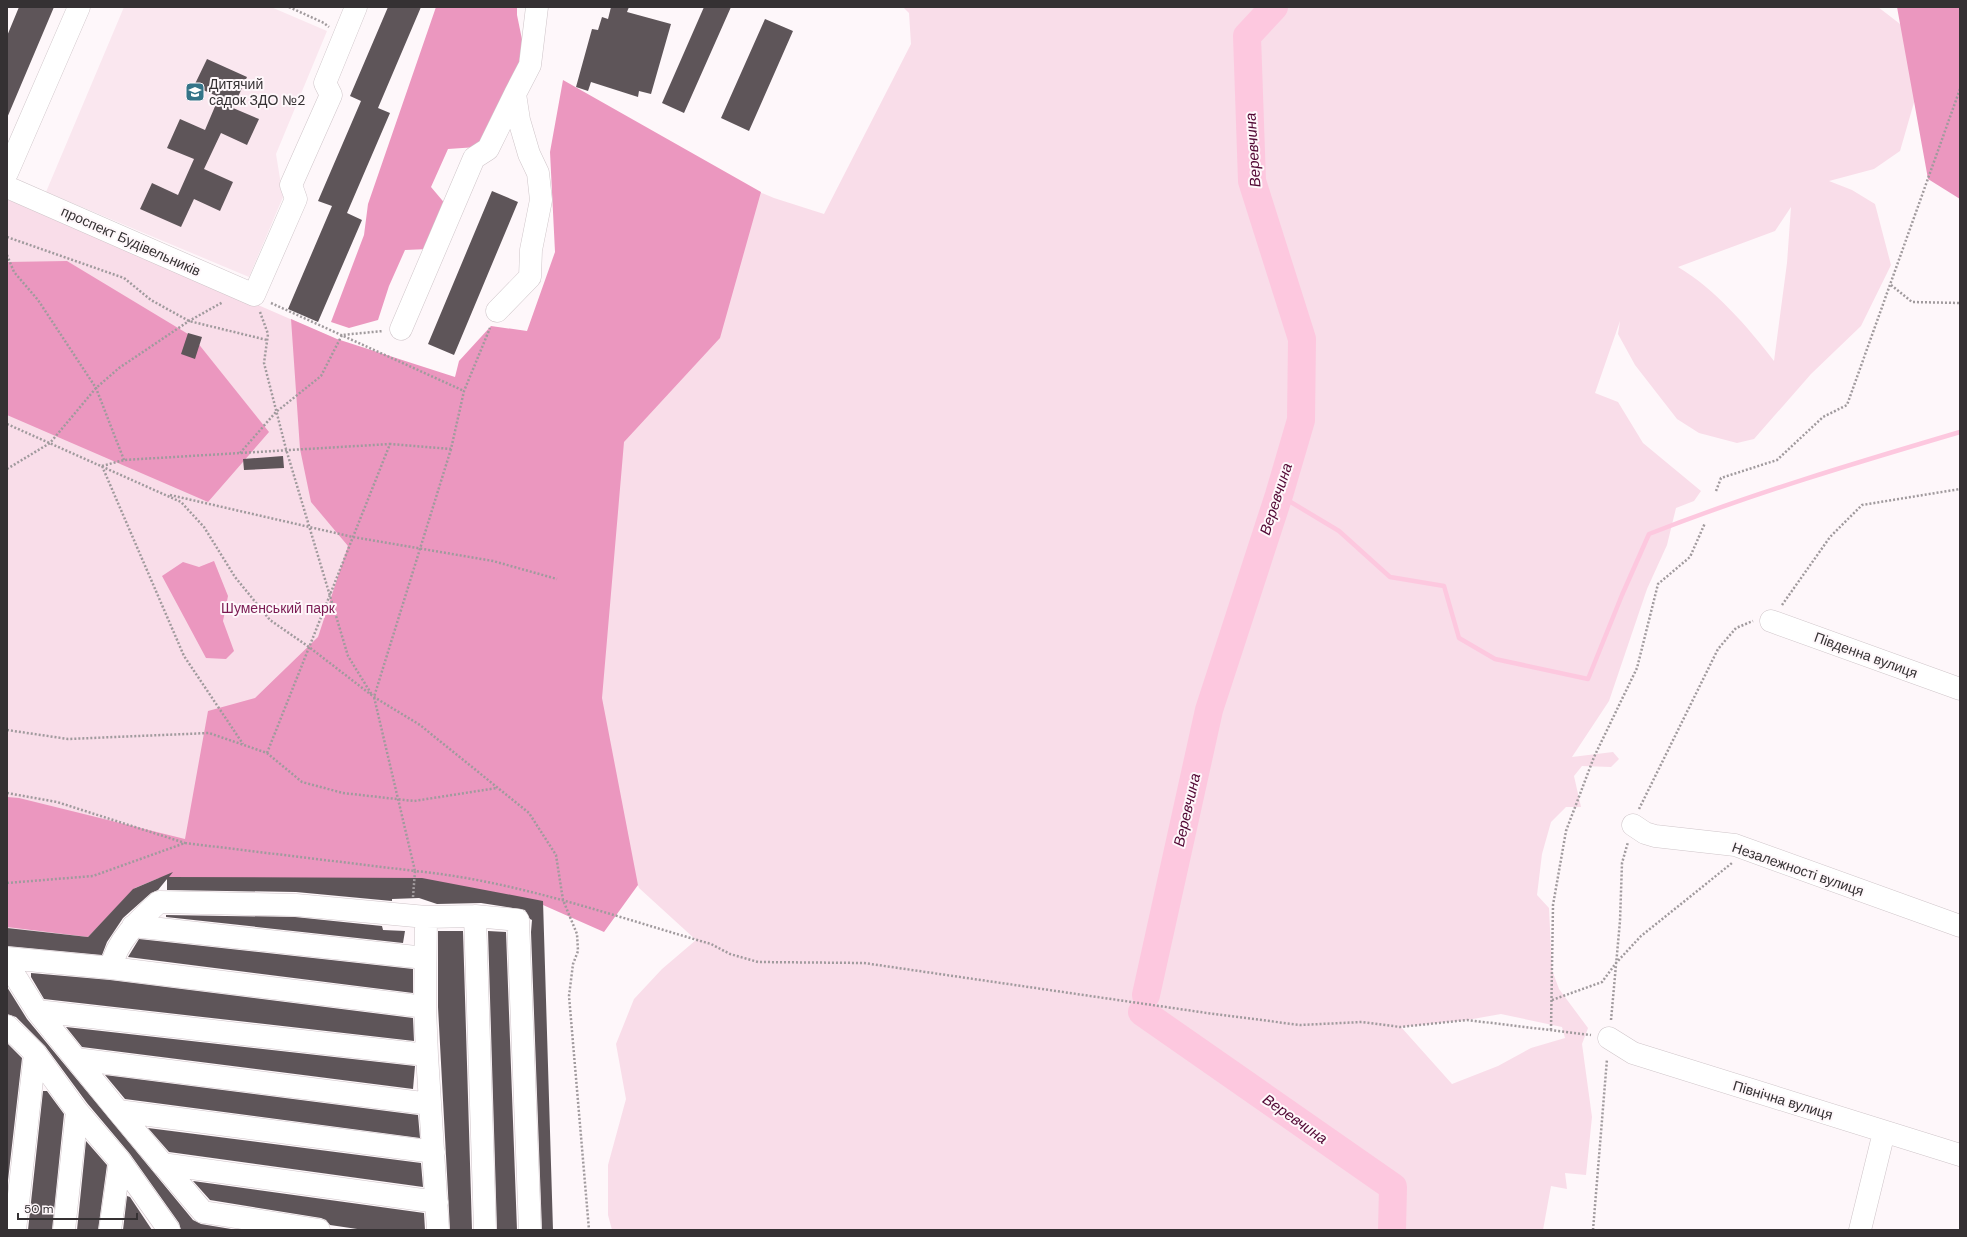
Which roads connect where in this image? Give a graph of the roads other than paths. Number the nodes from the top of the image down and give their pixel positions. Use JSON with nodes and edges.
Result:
{"nodes":[{"id":1,"x":78,"y":7,"type":"edge"},
{"id":2,"x":356,"y":7,"type":"edge"},
{"id":3,"x":537,"y":7,"type":"edge"},
{"id":4,"x":515,"y":94,"type":"junction"},
{"id":5,"x":7,"y":173,"type":"edge"},
{"id":6,"x":7,"y":187,"type":"edge"},
{"id":7,"x":497,"y":310,"type":"road end"},
{"id":8,"x":401,"y":330,"type":"road end"},
{"id":9,"x":1771,"y":621,"type":"road end"},
{"id":10,"x":1960,"y":689,"type":"edge"},
{"id":11,"x":1633,"y":825,"type":"road end"},
{"id":12,"x":418,"y":916,"type":"junction"},
{"id":13,"x":475,"y":916,"type":"junction"},
{"id":14,"x":133,"y":926,"type":"junction"},
{"id":15,"x":1960,"y":926,"type":"edge"},
{"id":16,"x":7,"y":958,"type":"edge"},
{"id":17,"x":425,"y":958,"type":"junction"},
{"id":18,"x":7,"y":964,"type":"edge"},
{"id":19,"x":111,"y":968,"type":"junction"},
{"id":20,"x":425,"y":1007,"type":"junction"},
{"id":21,"x":37,"y":1012,"type":"junction"},
{"id":22,"x":7,"y":1026,"type":"edge"},
{"id":23,"x":1609,"y":1038,"type":"road end"},
{"id":24,"x":34,"y":1054,"type":"junction"},
{"id":25,"x":427,"y":1055,"type":"junction"},
{"id":26,"x":76,"y":1059,"type":"junction"},
{"id":27,"x":430,"y":1104,"type":"junction"},
{"id":28,"x":77,"y":1111,"type":"junction"},
{"id":29,"x":118,"y":1111,"type":"junction"},
{"id":30,"x":1884,"y":1132,"type":"junction"},
{"id":31,"x":434,"y":1152,"type":"junction"},
{"id":32,"x":1960,"y":1155,"type":"edge"},
{"id":33,"x":120,"y":1161,"type":"junction"},
{"id":34,"x":162,"y":1164,"type":"junction"},
{"id":35,"x":437,"y":1202,"type":"junction"},
{"id":36,"x":15,"y":1230,"type":"edge"},
{"id":37,"x":64,"y":1230,"type":"edge"},
{"id":38,"x":110,"y":1230,"type":"edge"},
{"id":39,"x":169,"y":1230,"type":"edge"},
{"id":40,"x":319,"y":1230,"type":"edge"},
{"id":41,"x":438,"y":1230,"type":"edge"},
{"id":42,"x":485,"y":1230,"type":"edge"},
{"id":43,"x":530,"y":1230,"type":"edge"},
{"id":44,"x":1860,"y":1230,"type":"edge"}],
"edges":[{"from":1,"to":5,"type":"street"},
{"from":2,"to":6,"type":"street","name":"проспект Будівельників"},
{"from":3,"to":4,"type":"street"},
{"from":4,"to":7,"type":"street"},
{"from":4,"to":8,"type":"street"},
{"from":9,"to":10,"type":"street","name":"Південна вулиця"},
{"from":11,"to":15,"type":"street","name":"Незалежності вулиця"},
{"from":12,"to":13,"type":"street"},
{"from":12,"to":14,"type":"street"},
{"from":12,"to":17,"type":"street"},
{"from":13,"to":42,"type":"street"},
{"from":13,"to":43,"type":"street"},
{"from":14,"to":17,"type":"street"},
{"from":14,"to":19,"type":"street"},
{"from":16,"to":19,"type":"street"},
{"from":17,"to":20,"type":"street"},
{"from":18,"to":21,"type":"street"},
{"from":19,"to":20,"type":"street"},
{"from":20,"to":25,"type":"street"},
{"from":21,"to":25,"type":"street"},
{"from":21,"to":26,"type":"street"},
{"from":22,"to":24,"type":"street"},
{"from":23,"to":30,"type":"street","name":"Північна вулиця"},
{"from":24,"to":28,"type":"street"},
{"from":24,"to":36,"type":"street"},
{"from":25,"to":27,"type":"street"},
{"from":26,"to":27,"type":"street"},
{"from":26,"to":29,"type":"street"},
{"from":27,"to":31,"type":"street"},
{"from":28,"to":33,"type":"street"},
{"from":28,"to":37,"type":"street"},
{"from":29,"to":31,"type":"street"},
{"from":29,"to":34,"type":"street"},
{"from":30,"to":32,"type":"street","name":"Північна вулиця"},
{"from":30,"to":44,"type":"street"},
{"from":31,"to":35,"type":"street"},
{"from":33,"to":38,"type":"street"},
{"from":33,"to":39,"type":"street"},
{"from":34,"to":35,"type":"street"},
{"from":34,"to":40,"type":"street"},
{"from":35,"to":41,"type":"street"}]}
